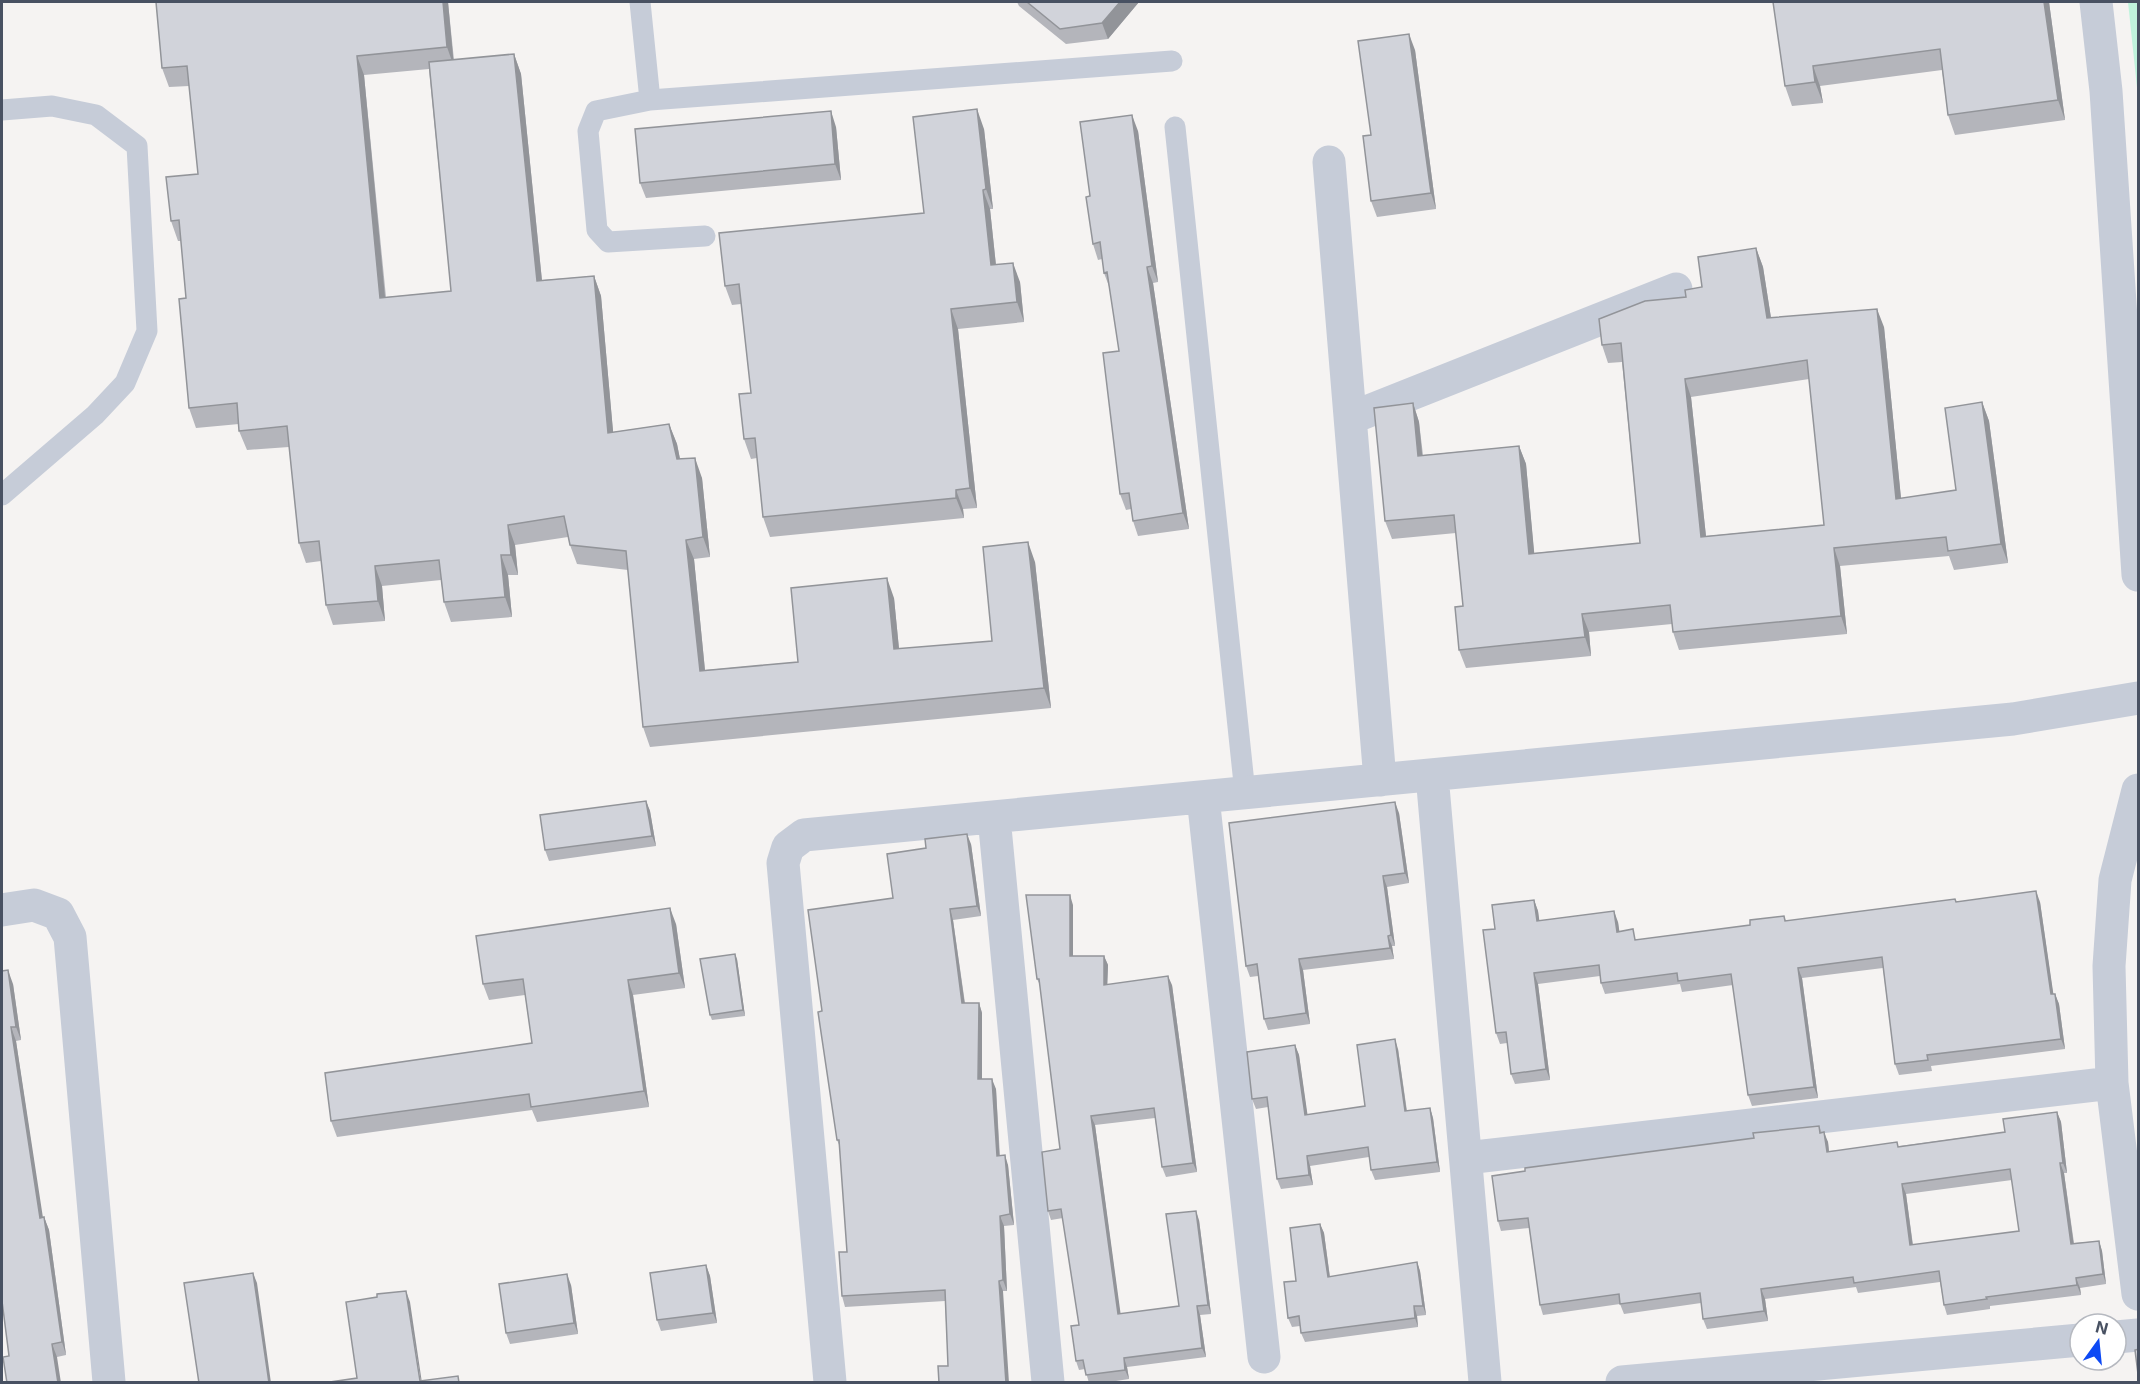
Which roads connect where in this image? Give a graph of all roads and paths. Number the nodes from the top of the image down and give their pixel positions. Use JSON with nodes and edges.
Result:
{"nodes":[{"id":1,"x":640,"y":2,"type":"edge"},
{"id":2,"x":2096,"y":2,"type":"edge"},
{"id":3,"x":1172,"y":61,"type":"dead end"},
{"id":4,"x":650,"y":100,"type":"junction"},
{"id":5,"x":2,"y":110,"type":"edge"},
{"id":6,"x":1175,"y":127,"type":"dead end"},
{"id":7,"x":1329,"y":162,"type":"dead end"},
{"id":8,"x":705,"y":236,"type":"dead end"},
{"id":9,"x":1676,"y":289,"type":"dead end"},
{"id":10,"x":1351,"y":418,"type":"junction"},
{"id":11,"x":2,"y":495,"type":"edge"},
{"id":12,"x":2139,"y":575,"type":"edge"},
{"id":13,"x":2139,"y":698,"type":"edge"},
{"id":14,"x":1432,"y":775,"type":"junction"},
{"id":15,"x":1380,"y":780,"type":"junction"},
{"id":16,"x":2139,"y":790,"type":"edge"},
{"id":17,"x":1245,"y":793,"type":"junction"},
{"id":18,"x":1203,"y":797,"type":"junction"},
{"id":19,"x":994,"y":817,"type":"junction"},
{"id":20,"x":2133,"y":836,"type":"edge"},
{"id":21,"x":2,"y":910,"type":"edge"},
{"id":22,"x":2112,"y":1083,"type":"junction"},
{"id":23,"x":1466,"y":1158,"type":"junction"},
{"id":24,"x":2139,"y":1294,"type":"edge"},
{"id":25,"x":2068,"y":1341,"type":"edge"},
{"id":26,"x":1264,"y":1357,"type":"dead end"},
{"id":27,"x":109,"y":1383,"type":"edge"},
{"id":28,"x":830,"y":1383,"type":"edge"},
{"id":29,"x":1048,"y":1383,"type":"edge"},
{"id":30,"x":1485,"y":1383,"type":"edge"},
{"id":31,"x":1622,"y":1383,"type":"edge"}],
"edges":[{"from":1,"to":4,"type":"lane"},
{"from":2,"to":12,"type":"street"},
{"from":3,"to":4,"type":"lane"},
{"from":4,"to":8,"type":"lane"},
{"from":5,"to":11,"type":"lane"},
{"from":6,"to":17,"type":"lane"},
{"from":7,"to":10,"type":"street"},
{"from":9,"to":10,"type":"street"},
{"from":10,"to":15,"type":"street"},
{"from":13,"to":14,"type":"street"},
{"from":14,"to":15,"type":"street"},
{"from":14,"to":23,"type":"street"},
{"from":15,"to":17,"type":"street"},
{"from":16,"to":20,"type":"street"},
{"from":17,"to":18,"type":"street"},
{"from":18,"to":19,"type":"street"},
{"from":18,"to":26,"type":"street"},
{"from":19,"to":28,"type":"street"},
{"from":19,"to":29,"type":"street"},
{"from":20,"to":22,"type":"street"},
{"from":21,"to":27,"type":"street"},
{"from":22,"to":23,"type":"street"},
{"from":22,"to":24,"type":"street"},
{"from":23,"to":30,"type":"street"},
{"from":25,"to":31,"type":"street"}]}
